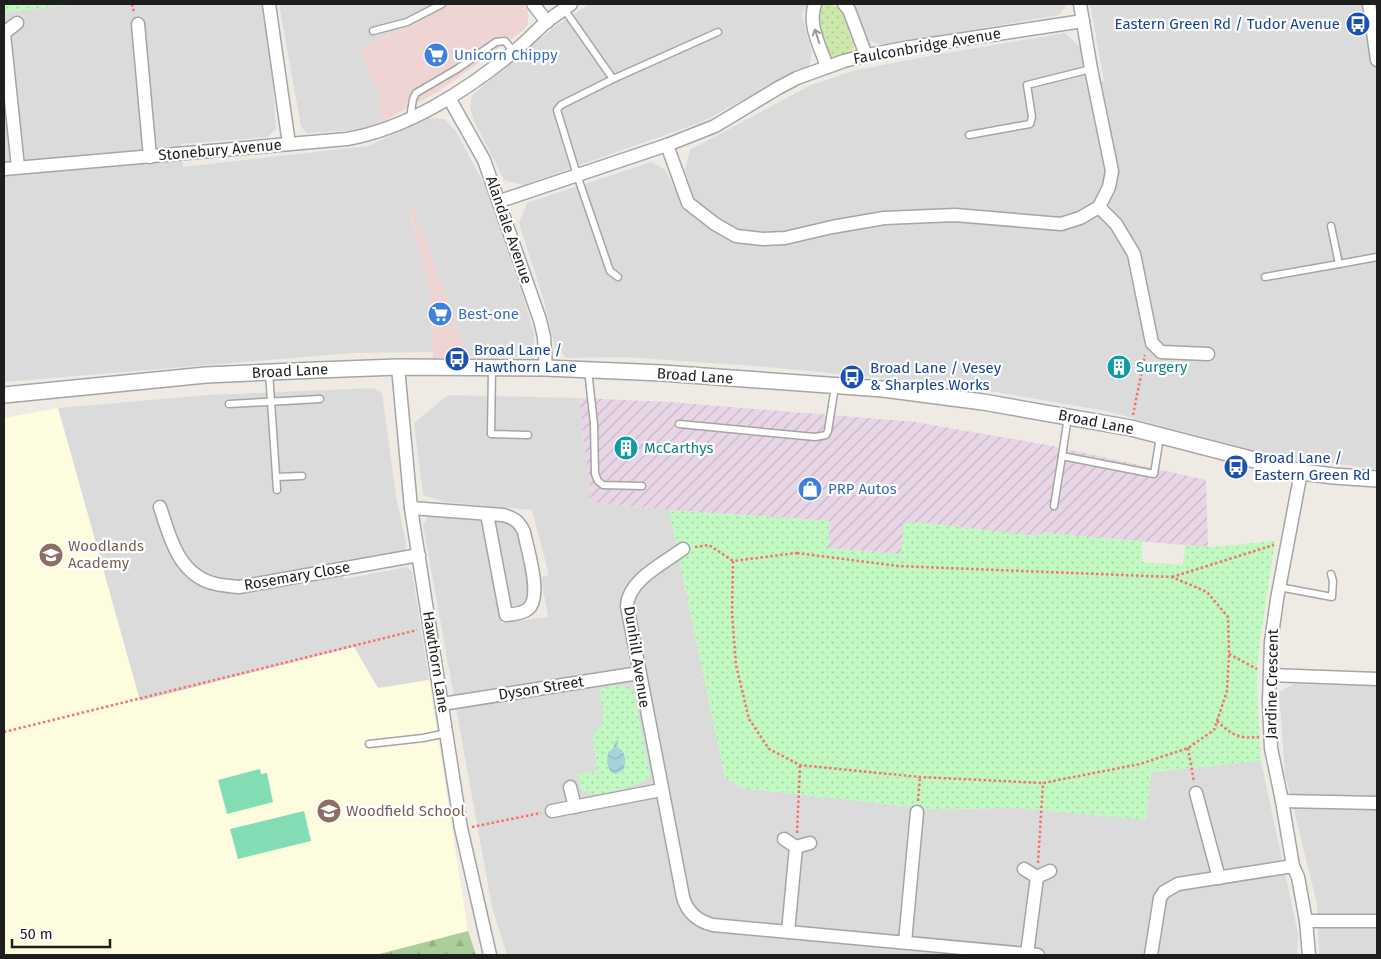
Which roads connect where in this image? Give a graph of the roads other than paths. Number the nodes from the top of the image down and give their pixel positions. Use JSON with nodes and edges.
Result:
{"nodes":[{"id":1,"x":270,"y":4,"type":"edge"},
{"id":2,"x":442,"y":4,"type":"edge"},
{"id":3,"x":533,"y":4,"type":"edge"},
{"id":4,"x":815,"y":4,"type":"edge"},
{"id":5,"x":844,"y":4,"type":"edge"},
{"id":6,"x":1080,"y":4,"type":"edge"},
{"id":7,"x":1369,"y":4,"type":"edge"},
{"id":8,"x":567,"y":6,"type":"edge"},
{"id":9,"x":1083,"y":21,"type":"junction"},
{"id":10,"x":137,"y":22,"type":"dead end"},
{"id":11,"x":547,"y":22,"type":"junction"},
{"id":12,"x":17,"y":24,"type":"dead end"},
{"id":13,"x":373,"y":31,"type":"dead end"},
{"id":14,"x":718,"y":32,"type":"dead end"},
{"id":15,"x":4,"y":34,"type":"edge"},
{"id":16,"x":514,"y":52,"type":"junction"},
{"id":17,"x":866,"y":55,"type":"junction"},
{"id":18,"x":1377,"y":60,"type":"edge"},
{"id":19,"x":828,"y":68,"type":"junction"},
{"id":20,"x":1091,"y":69,"type":"junction"},
{"id":21,"x":613,"y":79,"type":"junction"},
{"id":22,"x":450,"y":98,"type":"junction"},
{"id":23,"x":410,"y":118,"type":"junction"},
{"id":24,"x":969,"y":135,"type":"dead end"},
{"id":25,"x":289,"y":144,"type":"junction"},
{"id":26,"x":667,"y":145,"type":"junction"},
{"id":27,"x":150,"y":157,"type":"junction"},
{"id":28,"x":18,"y":167,"type":"junction"},
{"id":29,"x":4,"y":169,"type":"edge"},
{"id":30,"x":577,"y":175,"type":"junction"},
{"id":31,"x":500,"y":201,"type":"junction"},
{"id":32,"x":1099,"y":207,"type":"junction"},
{"id":33,"x":1331,"y":226,"type":"dead end"},
{"id":34,"x":1377,"y":258,"type":"edge"},
{"id":35,"x":1339,"y":264,"type":"junction"},
{"id":36,"x":618,"y":277,"type":"dead end"},
{"id":37,"x":1266,"y":277,"type":"dead end"},
{"id":38,"x":1208,"y":354,"type":"dead end"},
{"id":39,"x":398,"y":367,"type":"junction"},
{"id":40,"x":492,"y":368,"type":"junction"},
{"id":41,"x":546,"y":368,"type":"junction"},
{"id":42,"x":588,"y":370,"type":"junction"},
{"id":43,"x":269,"y":372,"type":"junction"},
{"id":44,"x":834,"y":386,"type":"junction"},
{"id":45,"x":4,"y":395,"type":"edge"},
{"id":46,"x":320,"y":399,"type":"dead end"},
{"id":47,"x":271,"y":402,"type":"junction"},
{"id":48,"x":229,"y":404,"type":"dead end"},
{"id":49,"x":1068,"y":417,"type":"junction"},
{"id":50,"x":680,"y":424,"type":"dead end"},
{"id":51,"x":528,"y":435,"type":"dead end"},
{"id":52,"x":1160,"y":436,"type":"junction"},
{"id":53,"x":1062,"y":456,"type":"junction"},
{"id":54,"x":1301,"y":472,"type":"junction"},
{"id":55,"x":302,"y":476,"type":"dead end"},
{"id":56,"x":276,"y":477,"type":"junction"},
{"id":57,"x":1377,"y":479,"type":"edge"},
{"id":58,"x":642,"y":486,"type":"dead end"},
{"id":59,"x":277,"y":490,"type":"dead end"},
{"id":60,"x":1054,"y":506,"type":"dead end"},
{"id":61,"x":160,"y":507,"type":"dead end"},
{"id":62,"x":411,"y":508,"type":"junction"},
{"id":63,"x":487,"y":514,"type":"junction"},
{"id":64,"x":683,"y":549,"type":"road end"},
{"id":65,"x":419,"y":555,"type":"junction"},
{"id":66,"x":1331,"y":574,"type":"dead end"},
{"id":67,"x":1279,"y":587,"type":"junction"},
{"id":68,"x":639,"y":673,"type":"junction"},
{"id":69,"x":1270,"y":676,"type":"junction"},
{"id":70,"x":1377,"y":679,"type":"edge"},
{"id":71,"x":442,"y":704,"type":"junction"},
{"id":72,"x":447,"y":733,"type":"junction"},
{"id":73,"x":370,"y":744,"type":"dead end"},
{"id":74,"x":570,"y":787,"type":"dead end"},
{"id":75,"x":661,"y":790,"type":"junction"},
{"id":76,"x":1196,"y":793,"type":"road end"},
{"id":77,"x":1282,"y":801,"type":"junction"},
{"id":78,"x":1377,"y":803,"type":"edge"},
{"id":79,"x":574,"y":807,"type":"junction"},
{"id":80,"x":552,"y":811,"type":"road end"},
{"id":81,"x":917,"y":812,"type":"road end"},
{"id":82,"x":784,"y":840,"type":"dead end"},
{"id":83,"x":810,"y":843,"type":"dead end"},
{"id":84,"x":796,"y":847,"type":"junction"},
{"id":85,"x":1293,"y":866,"type":"junction"},
{"id":86,"x":1024,"y":869,"type":"dead end"},
{"id":87,"x":1050,"y":872,"type":"dead end"},
{"id":88,"x":1037,"y":877,"type":"junction"},
{"id":89,"x":1219,"y":878,"type":"junction"},
{"id":90,"x":1306,"y":921,"type":"junction"},
{"id":91,"x":1377,"y":921,"type":"edge"},
{"id":92,"x":788,"y":932,"type":"junction"},
{"id":93,"x":905,"y":942,"type":"junction"},
{"id":94,"x":490,"y":955,"type":"edge"},
{"id":95,"x":1032,"y":955,"type":"edge"},
{"id":96,"x":1151,"y":955,"type":"edge"},
{"id":97,"x":1309,"y":955,"type":"edge"}],
"edges":[{"from":1,"to":25,"type":"street","name":"Stonebury Avenue"},
{"from":2,"to":13,"type":"lane"},
{"from":3,"to":11,"type":"street"},
{"from":19,"to":4,"type":"street","one_way":true},
{"from":5,"to":17,"type":"street"},
{"from":6,"to":9,"type":"street"},
{"from":7,"to":18,"type":"street"},
{"from":8,"to":11,"type":"street","name":"Stonebury Avenue"},
{"from":8,"to":21,"type":"lane"},
{"from":9,"to":17,"type":"street","name":"Faulconbridge Avenue"},
{"from":9,"to":20,"type":"street"},
{"from":10,"to":27,"type":"street","name":"Stonebury Avenue"},
{"from":11,"to":16,"type":"street","name":"Stonebury Avenue"},
{"from":12,"to":15,"type":"street"},
{"from":14,"to":21,"type":"lane"},
{"from":15,"to":28,"type":"street"},
{"from":16,"to":22,"type":"street","name":"Stonebury Avenue"},
{"from":16,"to":23,"type":"lane"},
{"from":17,"to":19,"type":"street","name":"Faulconbridge Avenue"},
{"from":19,"to":26,"type":"street","name":"Faulconbridge Avenue"},
{"from":20,"to":24,"type":"lane"},
{"from":20,"to":32,"type":"street"},
{"from":21,"to":30,"type":"lane"},
{"from":22,"to":23,"type":"street","name":"Stonebury Avenue"},
{"from":22,"to":31,"type":"street","name":"Alandale Avenue"},
{"from":23,"to":25,"type":"street","name":"Stonebury Avenue"},
{"from":25,"to":27,"type":"street","name":"Stonebury Avenue"},
{"from":26,"to":30,"type":"street","name":"Faulconbridge Avenue"},
{"from":26,"to":32,"type":"street"},
{"from":27,"to":28,"type":"street","name":"Stonebury Avenue"},
{"from":28,"to":29,"type":"street","name":"Stonebury Avenue"},
{"from":30,"to":31,"type":"street","name":"Faulconbridge Avenue"},
{"from":30,"to":36,"type":"lane"},
{"from":31,"to":41,"type":"street","name":"Alandale Avenue"},
{"from":32,"to":38,"type":"street"},
{"from":33,"to":35,"type":"lane"},
{"from":34,"to":35,"type":"lane"},
{"from":35,"to":37,"type":"lane"},
{"from":39,"to":40,"type":"street","name":"Broad Lane"},
{"from":39,"to":43,"type":"street","name":"Broad Lane"},
{"from":39,"to":62,"type":"street","name":"Hawthorn Lane"},
{"from":40,"to":41,"type":"street","name":"Broad Lane"},
{"from":40,"to":51,"type":"lane"},
{"from":41,"to":42,"type":"street","name":"Broad Lane"},
{"from":42,"to":44,"type":"street","name":"Broad Lane"},
{"from":42,"to":58,"type":"lane"},
{"from":43,"to":45,"type":"street","name":"Broad Lane"},
{"from":43,"to":47,"type":"lane"},
{"from":44,"to":49,"type":"street","name":"Broad Lane"},
{"from":44,"to":50,"type":"lane"},
{"from":46,"to":47,"type":"lane"},
{"from":47,"to":48,"type":"lane"},
{"from":47,"to":56,"type":"lane"},
{"from":49,"to":52,"type":"street","name":"Broad Lane"},
{"from":49,"to":53,"type":"lane"},
{"from":52,"to":53,"type":"lane"},
{"from":52,"to":54,"type":"street","name":"Broad Lane"},
{"from":53,"to":60,"type":"lane"},
{"from":54,"to":57,"type":"street","name":"Broad Lane"},
{"from":54,"to":67,"type":"street","name":"Jardine Crescent"},
{"from":55,"to":56,"type":"lane"},
{"from":56,"to":59,"type":"lane"},
{"from":61,"to":65,"type":"street","name":"Rosemary Close"},
{"from":62,"to":63,"type":"street"},
{"from":62,"to":65,"type":"street","name":"Hawthorn Lane"},
{"from":63,"to":63,"type":"street"},
{"from":64,"to":68,"type":"street","name":"Dunhill Avenue"},
{"from":65,"to":71,"type":"street","name":"Hawthorn Lane"},
{"from":66,"to":67,"type":"lane"},
{"from":67,"to":69,"type":"street","name":"Jardine Crescent"},
{"from":68,"to":71,"type":"street","name":"Dyson Street"},
{"from":68,"to":75,"type":"street","name":"Dunhill Avenue"},
{"from":69,"to":70,"type":"street"},
{"from":69,"to":77,"type":"street","name":"Jardine Crescent"},
{"from":71,"to":72,"type":"street","name":"Hawthorn Lane"},
{"from":72,"to":73,"type":"lane"},
{"from":72,"to":94,"type":"street","name":"Hawthorn Lane"},
{"from":74,"to":79,"type":"street"},
{"from":75,"to":79,"type":"street"},
{"from":75,"to":92,"type":"street","name":"Dunhill Avenue"},
{"from":76,"to":89,"type":"street"},
{"from":77,"to":78,"type":"street"},
{"from":77,"to":85,"type":"street","name":"Jardine Crescent"},
{"from":79,"to":80,"type":"street"},
{"from":81,"to":93,"type":"street"},
{"from":82,"to":84,"type":"street"},
{"from":83,"to":84,"type":"street"},
{"from":84,"to":92,"type":"street"},
{"from":85,"to":89,"type":"street"},
{"from":85,"to":90,"type":"street","name":"Jardine Crescent"},
{"from":86,"to":88,"type":"street"},
{"from":87,"to":88,"type":"street"},
{"from":88,"to":95,"type":"street","name":"Dunhill Avenue"},
{"from":89,"to":96,"type":"street"},
{"from":90,"to":91,"type":"street"},
{"from":90,"to":97,"type":"street","name":"Jardine Crescent"},
{"from":92,"to":93,"type":"street","name":"Dunhill Avenue"},
{"from":93,"to":95,"type":"street","name":"Dunhill Avenue"}]}
